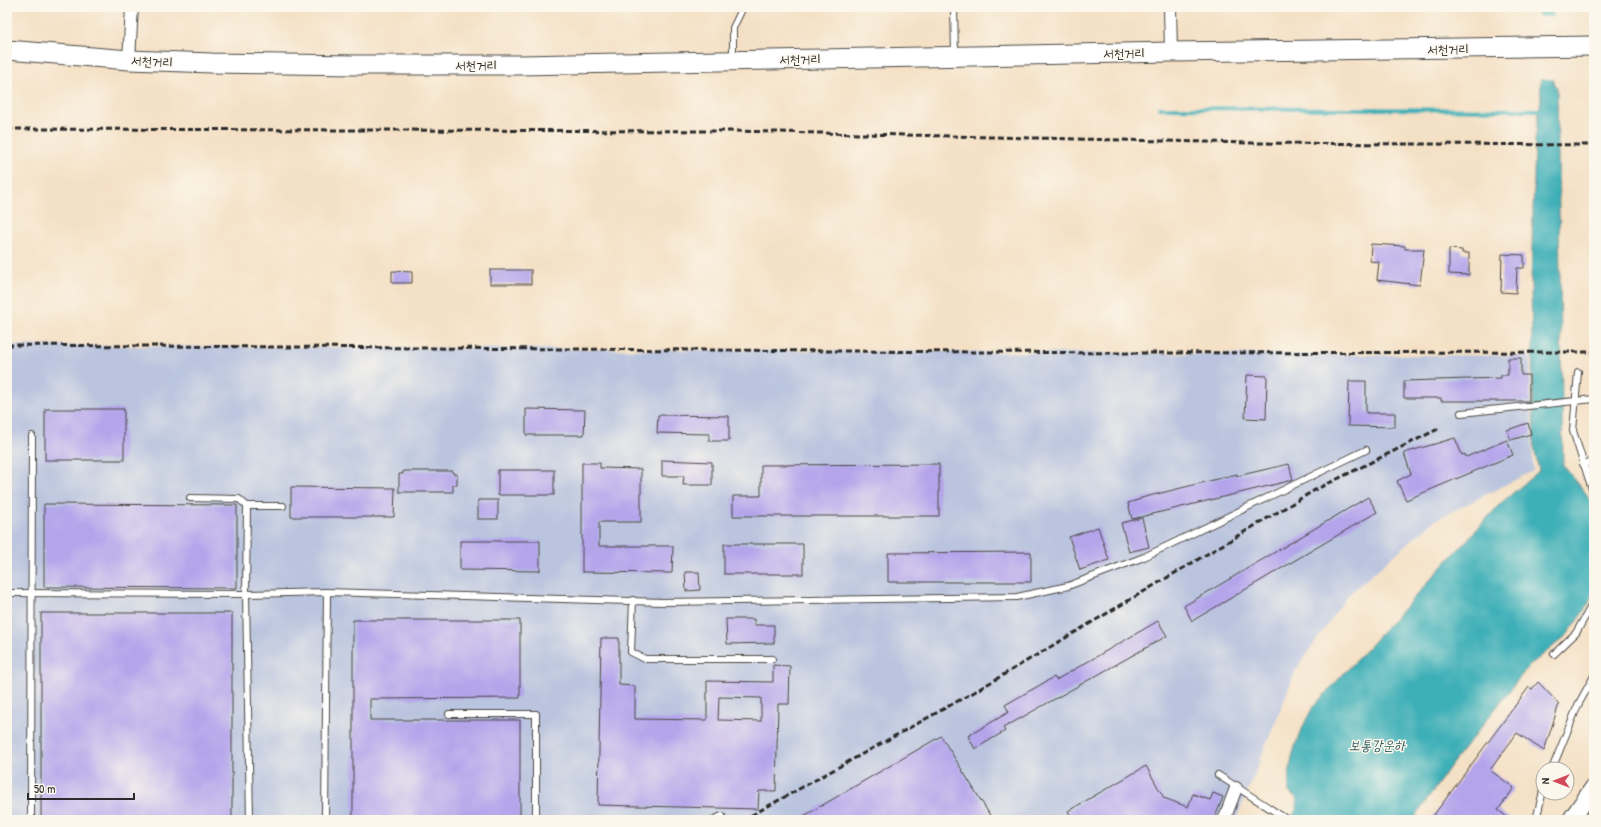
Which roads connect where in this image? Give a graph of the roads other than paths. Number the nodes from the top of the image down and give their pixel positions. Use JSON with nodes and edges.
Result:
{"nodes":[{"id":1,"x":132,"y":7,"type":"edge"},
{"id":2,"x":743,"y":7,"type":"edge"},
{"id":3,"x":954,"y":7,"type":"edge"},
{"id":4,"x":1170,"y":7,"type":"edge"},
{"id":5,"x":1594,"y":46,"type":"edge"},
{"id":6,"x":7,"y":50,"type":"edge"},
{"id":7,"x":1171,"y":52,"type":"junction"},
{"id":8,"x":955,"y":56,"type":"junction"},
{"id":9,"x":129,"y":60,"type":"junction"},
{"id":10,"x":733,"y":60,"type":"junction"},
{"id":11,"x":1578,"y":372,"type":"dead end"},
{"id":12,"x":1594,"y":399,"type":"edge"},
{"id":13,"x":1575,"y":401,"type":"junction"},
{"id":14,"x":1461,"y":413,"type":"dead end"},
{"id":15,"x":32,"y":436,"type":"dead end"},
{"id":16,"x":1366,"y":450,"type":"dead end"},
{"id":17,"x":1594,"y":461,"type":"edge"},
{"id":18,"x":1583,"y":464,"type":"junction"},
{"id":19,"x":1594,"y":495,"type":"edge"},
{"id":20,"x":190,"y":498,"type":"dead end"},
{"id":21,"x":247,"y":506,"type":"junction"},
{"id":22,"x":283,"y":506,"type":"dead end"},
{"id":23,"x":327,"y":592,"type":"junction"},
{"id":24,"x":7,"y":593,"type":"edge"},
{"id":25,"x":32,"y":594,"type":"junction"},
{"id":26,"x":246,"y":594,"type":"junction"},
{"id":27,"x":633,"y":600,"type":"junction"},
{"id":28,"x":1594,"y":601,"type":"edge"},
{"id":29,"x":1554,"y":654,"type":"dead end"},
{"id":30,"x":772,"y":659,"type":"dead end"},
{"id":31,"x":1594,"y":676,"type":"edge"},
{"id":32,"x":449,"y":714,"type":"dead end"},
{"id":33,"x":1555,"y":761,"type":"edge"},
{"id":34,"x":1218,"y":776,"type":"dead end"},
{"id":35,"x":1594,"y":787,"type":"edge"},
{"id":36,"x":1236,"y":788,"type":"junction"},
{"id":37,"x":1539,"y":801,"type":"edge"},
{"id":38,"x":722,"y":816,"type":"dead end"},
{"id":39,"x":1286,"y":819,"type":"edge"},
{"id":40,"x":31,"y":820,"type":"edge"},
{"id":41,"x":250,"y":820,"type":"edge"},
{"id":42,"x":325,"y":820,"type":"edge"},
{"id":43,"x":536,"y":820,"type":"edge"},
{"id":44,"x":713,"y":820,"type":"edge"},
{"id":45,"x":1224,"y":820,"type":"edge"},
{"id":46,"x":1536,"y":820,"type":"edge"},
{"id":47,"x":1571,"y":820,"type":"edge"}],
"edges":[{"from":1,"to":9,"type":"street"},
{"from":2,"to":10,"type":"lane"},
{"from":3,"to":8,"type":"lane"},
{"from":4,"to":7,"type":"street"},
{"from":5,"to":7,"type":"main road","name":"서천거리"},
{"from":6,"to":9,"type":"main road","name":"서천거리"},
{"from":7,"to":8,"type":"main road","name":"서천거리"},
{"from":8,"to":10,"type":"main road","name":"서천거리"},
{"from":9,"to":10,"type":"main road","name":"서천거리"},
{"from":11,"to":13,"type":"lane"},
{"from":12,"to":13,"type":"lane"},
{"from":13,"to":14,"type":"lane"},
{"from":13,"to":18,"type":"lane"},
{"from":15,"to":25,"type":"lane"},
{"from":16,"to":27,"type":"lane"},
{"from":17,"to":18,"type":"lane"},
{"from":18,"to":19,"type":"lane"},
{"from":20,"to":21,"type":"lane"},
{"from":21,"to":22,"type":"lane"},
{"from":21,"to":26,"type":"lane"},
{"from":23,"to":26,"type":"lane"},
{"from":23,"to":27,"type":"lane"},
{"from":23,"to":42,"type":"lane"},
{"from":24,"to":25,"type":"lane"},
{"from":25,"to":26,"type":"lane"},
{"from":25,"to":40,"type":"lane"},
{"from":26,"to":41,"type":"lane"},
{"from":27,"to":30,"type":"lane"},
{"from":28,"to":29,"type":"lane"},
{"from":31,"to":33,"type":"lane"},
{"from":32,"to":43,"type":"lane"},
{"from":34,"to":36,"type":"lane"},
{"from":35,"to":47,"type":"street"},
{"from":36,"to":39,"type":"lane"},
{"from":36,"to":45,"type":"street"},
{"from":37,"to":46,"type":"lane"},
{"from":38,"to":44,"type":"lane"}]}
